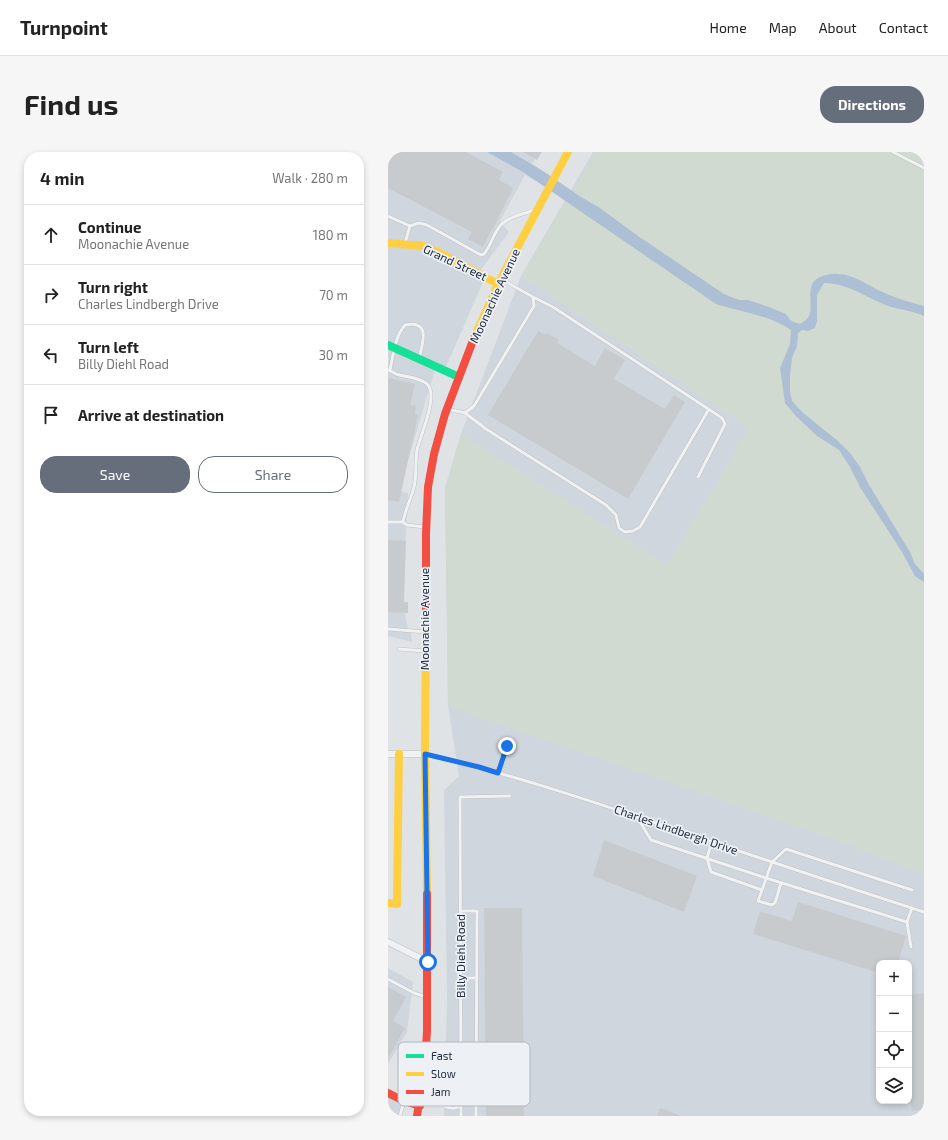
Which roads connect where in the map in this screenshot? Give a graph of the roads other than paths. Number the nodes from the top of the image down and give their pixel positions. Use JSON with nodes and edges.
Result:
{"nodes":[{"id":1,"x":568,"y":152,"type":"edge"},
{"id":2,"x":893,"y":152,"type":"edge"},
{"id":3,"x":924,"y":168,"type":"edge"},
{"id":4,"x":538,"y":209,"type":"junction"},
{"id":5,"x":388,"y":216,"type":"edge"},
{"id":6,"x":410,"y":226,"type":"junction"},
{"id":7,"x":388,"y":243,"type":"edge"},
{"id":8,"x":405,"y":244,"type":"junction"},
{"id":9,"x":500,"y":281,"type":"junction"},
{"id":10,"x":533,"y":297,"type":"junction"},
{"id":11,"x":391,"y":346,"type":"edge"},
{"id":12,"x":419,"y":359,"type":"junction"},
{"id":13,"x":389,"y":370,"type":"edge"},
{"id":14,"x":459,"y":377,"type":"junction"},
{"id":15,"x":447,"y":409,"type":"junction"},
{"id":16,"x":709,"y":409,"type":"junction"},
{"id":17,"x":466,"y":413,"type":"junction"},
{"id":18,"x":698,"y":477,"type":"dead end"},
{"id":19,"x":388,"y":522,"type":"edge"},
{"id":20,"x":403,"y":522,"type":"junction"},
{"id":21,"x":426,"y":527,"type":"junction"},
{"id":22,"x":388,"y":629,"type":"edge"},
{"id":23,"x":426,"y":632,"type":"junction"},
{"id":24,"x":399,"y":648,"type":"dead end"},
{"id":25,"x":425,"y":651,"type":"junction"},
{"id":26,"x":507,"y":746,"type":"dead end"},
{"id":27,"x":388,"y":754,"type":"edge"},
{"id":28,"x":399,"y":754,"type":"junction"},
{"id":29,"x":425,"y":754,"type":"junction"},
{"id":30,"x":498,"y":773,"type":"junction"},
{"id":31,"x":510,"y":796,"type":"dead end"},
{"id":32,"x":638,"y":817,"type":"junction"},
{"id":33,"x":712,"y":842,"type":"junction"},
{"id":34,"x":707,"y":858,"type":"junction"},
{"id":35,"x":772,"y":862,"type":"junction"},
{"id":36,"x":766,"y":878,"type":"junction"},
{"id":37,"x":781,"y":883,"type":"junction"},
{"id":38,"x":762,"y":890,"type":"junction"},
{"id":39,"x":912,"y":890,"type":"dead end"},
{"id":40,"x":388,"y":903,"type":"edge"},
{"id":41,"x":912,"y":908,"type":"junction"},
{"id":42,"x":461,"y":911,"type":"junction"},
{"id":43,"x":924,"y":912,"type":"edge"},
{"id":44,"x":907,"y":922,"type":"junction"},
{"id":45,"x":388,"y":942,"type":"edge"},
{"id":46,"x":911,"y":947,"type":"dead end"},
{"id":47,"x":428,"y":962,"type":"junction"},
{"id":48,"x":461,"y":978,"type":"junction"},
{"id":49,"x":477,"y":978,"type":"junction"},
{"id":50,"x":388,"y":979,"type":"edge"},
{"id":51,"x":427,"y":998,"type":"junction"},
{"id":52,"x":426,"y":1042,"type":"edge"},
{"id":53,"x":461,"y":1042,"type":"edge"},
{"id":54,"x":477,"y":1042,"type":"edge"},
{"id":55,"x":388,"y":1093,"type":"edge"},
{"id":56,"x":398,"y":1098,"type":"edge"},
{"id":57,"x":403,"y":1106,"type":"edge"},
{"id":58,"x":420,"y":1106,"type":"joint"},
{"id":59,"x":461,"y":1106,"type":"joint"},
{"id":60,"x":476,"y":1106,"type":"edge"},
{"id":61,"x":400,"y":1116,"type":"edge"},
{"id":62,"x":417,"y":1116,"type":"edge"},
{"id":63,"x":461,"y":1116,"type":"edge"},
{"id":64,"x":476,"y":1116,"type":"edge"}],
"edges":[{"from":1,"to":4,"type":"main road","name":"Moonachie Avenue"},
{"from":2,"to":3,"type":"lane"},
{"from":4,"to":6,"type":"lane"},
{"from":4,"to":9,"type":"main road","name":"Moonachie Avenue"},
{"from":5,"to":6,"type":"lane"},
{"from":6,"to":8,"type":"lane"},
{"from":7,"to":8,"type":"main road","name":"Grand Street"},
{"from":8,"to":9,"type":"main road","name":"Grand Street"},
{"from":9,"to":10,"type":"lane"},
{"from":9,"to":14,"type":"main road","name":"Moonachie Avenue"},
{"from":10,"to":16,"type":"lane"},
{"from":10,"to":17,"type":"lane"},
{"from":11,"to":12,"type":"main road"},
{"from":11,"to":12,"type":"lane"},
{"from":11,"to":13,"type":"lane"},
{"from":12,"to":14,"type":"main road"},
{"from":13,"to":20,"type":"lane"},
{"from":14,"to":15,"type":"main road","name":"Moonachie Avenue"},
{"from":15,"to":17,"type":"lane"},
{"from":15,"to":21,"type":"main road","name":"Moonachie Avenue"},
{"from":16,"to":17,"type":"lane"},
{"from":16,"to":18,"type":"lane"},
{"from":19,"to":20,"type":"lane"},
{"from":20,"to":21,"type":"lane"},
{"from":21,"to":23,"type":"main road","name":"Moonachie Avenue"},
{"from":22,"to":23,"type":"lane"},
{"from":23,"to":25,"type":"main road","name":"Moonachie Avenue"},
{"from":24,"to":25,"type":"lane"},
{"from":25,"to":29,"type":"main road","name":"Moonachie Avenue"},
{"from":26,"to":30,"type":"lane"},
{"from":27,"to":28,"type":"street"},
{"from":28,"to":29,"type":"street"},
{"from":28,"to":40,"type":"main road"},
{"from":29,"to":30,"type":"lane","name":"Charles Lindbergh Drive"},
{"from":29,"to":47,"type":"main road","name":"Moonachie Avenue"},
{"from":30,"to":32,"type":"lane","name":"Charles Lindbergh Drive"},
{"from":31,"to":42,"type":"lane","name":"Billy Diehl Road"},
{"from":32,"to":33,"type":"lane","name":"Charles Lindbergh Drive"},
{"from":32,"to":34,"type":"lane"},
{"from":33,"to":34,"type":"lane"},
{"from":33,"to":35,"type":"lane","name":"Charles Lindbergh Drive"},
{"from":34,"to":36,"type":"lane"},
{"from":34,"to":38,"type":"lane"},
{"from":35,"to":36,"type":"lane"},
{"from":35,"to":39,"type":"lane"},
{"from":35,"to":41,"type":"lane","name":"Charles Lindbergh Drive"},
{"from":36,"to":37,"type":"lane"},
{"from":36,"to":38,"type":"lane"},
{"from":37,"to":38,"type":"lane"},
{"from":37,"to":44,"type":"lane"},
{"from":41,"to":43,"type":"lane","name":"Charles Lindbergh Drive"},
{"from":41,"to":44,"type":"lane"},
{"from":42,"to":48,"type":"lane","name":"Billy Diehl Road"},
{"from":42,"to":49,"type":"lane"},
{"from":44,"to":46,"type":"lane"},
{"from":45,"to":47,"type":"street"},
{"from":47,"to":51,"type":"main road","name":"Moonachie Avenue"},
{"from":48,"to":49,"type":"lane"},
{"from":48,"to":53,"type":"lane","name":"Billy Diehl Road"},
{"from":49,"to":54,"type":"lane"},
{"from":50,"to":51,"type":"lane"},
{"from":51,"to":52,"type":"main road","name":"Moonachie Avenue"},
{"from":55,"to":56,"type":"main road"},
{"from":57,"to":61,"type":"lane"},
{"from":58,"to":59,"type":"lane"},
{"from":58,"to":62,"type":"main road","name":"Moonachie Avenue"},
{"from":59,"to":63,"type":"lane","name":"Billy Diehl Road"},
{"from":60,"to":64,"type":"lane"}]}
